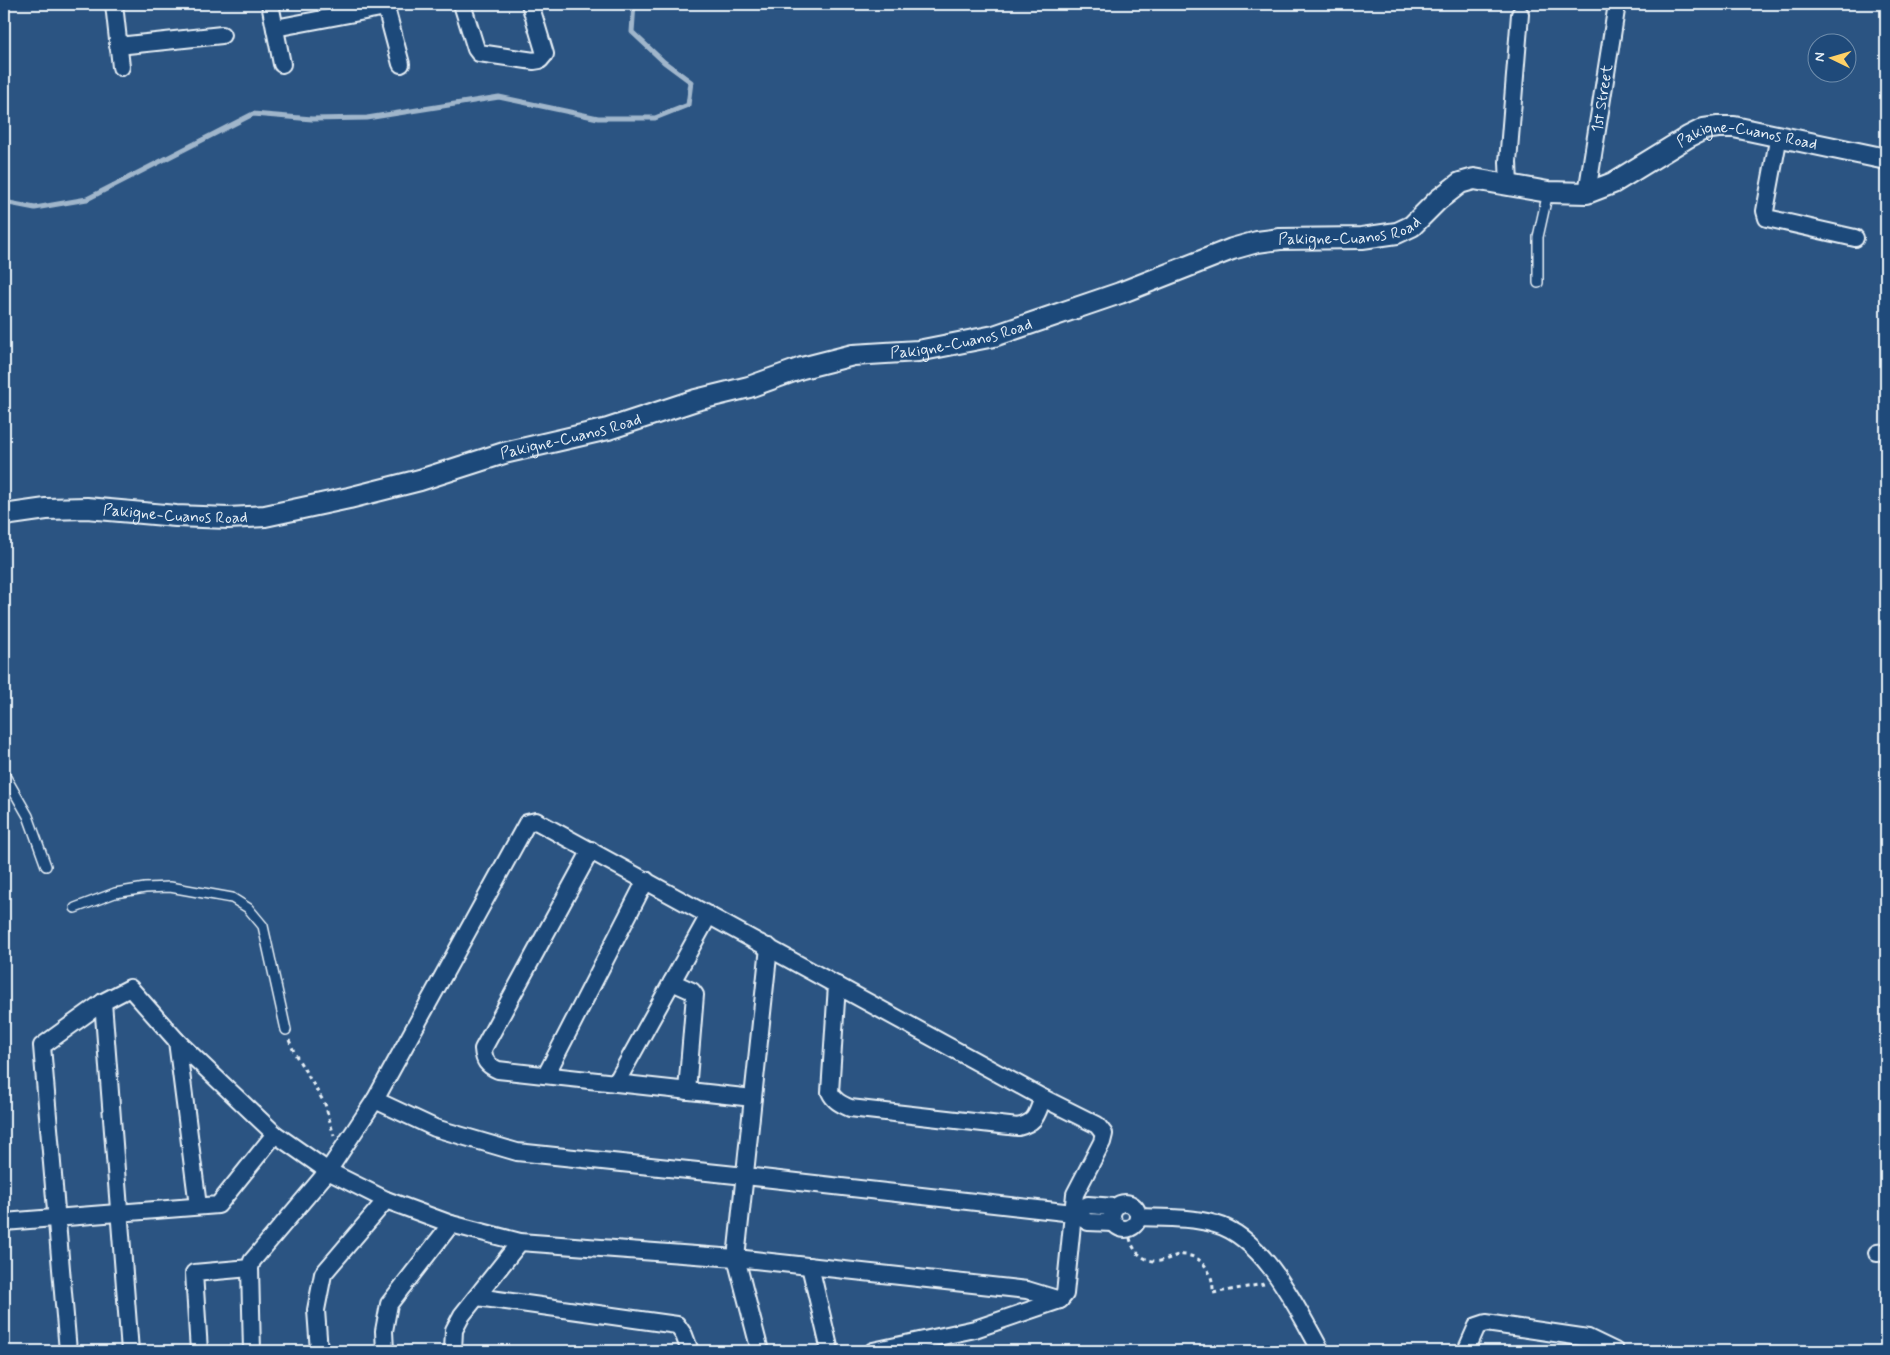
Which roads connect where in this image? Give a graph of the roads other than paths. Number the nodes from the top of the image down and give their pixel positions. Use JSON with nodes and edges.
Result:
{"nodes":[{"id":1,"x":114,"y":4,"type":"edge"},
{"id":2,"x":270,"y":4,"type":"edge"},
{"id":3,"x":462,"y":4,"type":"edge"},
{"id":4,"x":530,"y":4,"type":"edge"},
{"id":5,"x":1618,"y":4,"type":"edge"},
{"id":6,"x":386,"y":5,"type":"edge"},
{"id":7,"x":1520,"y":14,"type":"dead end"},
{"id":8,"x":275,"y":28,"type":"junction"},
{"id":9,"x":222,"y":35,"type":"dead end"},
{"id":10,"x":118,"y":46,"type":"junction"},
{"id":11,"x":282,"y":64,"type":"dead end"},
{"id":12,"x":401,"y":64,"type":"dead end"},
{"id":13,"x":121,"y":67,"type":"dead end"},
{"id":14,"x":1779,"y":136,"type":"junction"},
{"id":15,"x":1886,"y":159,"type":"edge"},
{"id":16,"x":1509,"y":185,"type":"junction"},
{"id":17,"x":1548,"y":192,"type":"junction"},
{"id":18,"x":1587,"y":193,"type":"junction"},
{"id":19,"x":1855,"y":238,"type":"dead end"},
{"id":20,"x":1538,"y":283,"type":"dead end"},
{"id":21,"x":4,"y":515,"type":"edge"},
{"id":22,"x":4,"y":774,"type":"edge"},
{"id":23,"x":591,"y":850,"type":"junction"},
{"id":24,"x":46,"y":866,"type":"dead end"},
{"id":25,"x":646,"y":880,"type":"junction"},
{"id":26,"x":75,"y":908,"type":"dead end"},
{"id":27,"x":709,"y":914,"type":"junction"},
{"id":28,"x":769,"y":947,"type":"junction"},
{"id":29,"x":672,"y":982,"type":"junction"},
{"id":30,"x":837,"y":985,"type":"junction"},
{"id":31,"x":103,"y":1002,"type":"junction"},
{"id":32,"x":286,"y":1030,"type":"road end"},
{"id":33,"x":177,"y":1041,"type":"junction"},
{"id":34,"x":546,"y":1075,"type":"junction"},
{"id":35,"x":616,"y":1083,"type":"junction"},
{"id":36,"x":687,"y":1091,"type":"junction"},
{"id":37,"x":753,"y":1098,"type":"junction"},
{"id":38,"x":1043,"y":1098,"type":"junction"},
{"id":39,"x":375,"y":1100,"type":"junction"},
{"id":40,"x":275,"y":1134,"type":"junction"},
{"id":41,"x":328,"y":1171,"type":"junction"},
{"id":42,"x":745,"y":1176,"type":"junction"},
{"id":43,"x":386,"y":1200,"type":"junction"},
{"id":44,"x":198,"y":1206,"type":"junction"},
{"id":45,"x":120,"y":1213,"type":"junction"},
{"id":46,"x":1073,"y":1213,"type":"junction"},
{"id":47,"x":56,"y":1218,"type":"junction"},
{"id":48,"x":4,"y":1222,"type":"edge"},
{"id":49,"x":451,"y":1224,"type":"junction"},
{"id":50,"x":520,"y":1242,"type":"junction"},
{"id":51,"x":736,"y":1258,"type":"junction"},
{"id":52,"x":810,"y":1266,"type":"junction"},
{"id":53,"x":250,"y":1268,"type":"junction"},
{"id":54,"x":477,"y":1297,"type":"junction"},
{"id":55,"x":1060,"y":1300,"type":"junction"},
{"id":56,"x":1587,"y":1344,"type":"edge"},
{"id":57,"x":68,"y":1351,"type":"edge"},
{"id":58,"x":130,"y":1351,"type":"edge"},
{"id":59,"x":199,"y":1351,"type":"edge"},
{"id":60,"x":252,"y":1351,"type":"edge"},
{"id":61,"x":319,"y":1351,"type":"edge"},
{"id":62,"x":385,"y":1351,"type":"edge"},
{"id":63,"x":453,"y":1351,"type":"edge"},
{"id":64,"x":690,"y":1351,"type":"edge"},
{"id":65,"x":760,"y":1351,"type":"edge"},
{"id":66,"x":830,"y":1351,"type":"edge"},
{"id":67,"x":872,"y":1351,"type":"edge"},
{"id":68,"x":1321,"y":1351,"type":"edge"},
{"id":69,"x":1466,"y":1351,"type":"edge"},
{"id":70,"x":1615,"y":1351,"type":"edge"}],
"edges":[{"from":1,"to":10,"type":"street"},
{"from":2,"to":8,"type":"street"},
{"from":3,"to":4,"type":"street"},
{"from":5,"to":18,"type":"street","name":"1st Street"},
{"from":6,"to":8,"type":"street"},
{"from":6,"to":12,"type":"street"},
{"from":7,"to":16,"type":"street"},
{"from":8,"to":11,"type":"street"},
{"from":9,"to":10,"type":"street"},
{"from":10,"to":13,"type":"street"},
{"from":14,"to":15,"type":"street","name":"Pakigne-Cuanos Road"},
{"from":14,"to":18,"type":"street","name":"Pakigne-Cuanos Road"},
{"from":14,"to":19,"type":"street"},
{"from":16,"to":17,"type":"street","name":"Pakigne-Cuanos Road"},
{"from":16,"to":21,"type":"street","name":"Pakigne-Cuanos Road"},
{"from":17,"to":18,"type":"street","name":"Pakigne-Cuanos Road"},
{"from":17,"to":20,"type":"lane"},
{"from":22,"to":24,"type":"lane"},
{"from":23,"to":25,"type":"street"},
{"from":23,"to":34,"type":"street"},
{"from":23,"to":39,"type":"street"},
{"from":25,"to":27,"type":"street"},
{"from":25,"to":34,"type":"street"},
{"from":26,"to":32,"type":"lane"},
{"from":27,"to":28,"type":"street"},
{"from":27,"to":29,"type":"street"},
{"from":28,"to":30,"type":"street"},
{"from":28,"to":37,"type":"street"},
{"from":29,"to":35,"type":"street"},
{"from":29,"to":36,"type":"street"},
{"from":30,"to":38,"type":"street"},
{"from":30,"to":38,"type":"street"},
{"from":31,"to":33,"type":"street"},
{"from":31,"to":45,"type":"street"},
{"from":31,"to":47,"type":"street"},
{"from":33,"to":40,"type":"street"},
{"from":33,"to":44,"type":"street"},
{"from":34,"to":35,"type":"street"},
{"from":35,"to":36,"type":"street"},
{"from":36,"to":37,"type":"street"},
{"from":37,"to":42,"type":"street"},
{"from":38,"to":46,"type":"street"},
{"from":39,"to":41,"type":"street"},
{"from":39,"to":42,"type":"street"},
{"from":40,"to":41,"type":"street"},
{"from":40,"to":44,"type":"street"},
{"from":41,"to":43,"type":"street"},
{"from":41,"to":53,"type":"street"},
{"from":42,"to":46,"type":"street"},
{"from":42,"to":51,"type":"street"},
{"from":43,"to":49,"type":"street"},
{"from":43,"to":61,"type":"street"},
{"from":44,"to":45,"type":"street"},
{"from":45,"to":47,"type":"street"},
{"from":45,"to":58,"type":"street"},
{"from":46,"to":55,"type":"street"},
{"from":46,"to":68,"type":"street"},
{"from":47,"to":48,"type":"street"},
{"from":47,"to":57,"type":"street"},
{"from":49,"to":50,"type":"street"},
{"from":49,"to":62,"type":"street"},
{"from":50,"to":51,"type":"street"},
{"from":50,"to":54,"type":"street"},
{"from":51,"to":52,"type":"street"},
{"from":51,"to":65,"type":"street"},
{"from":52,"to":55,"type":"street"},
{"from":52,"to":66,"type":"street"},
{"from":53,"to":59,"type":"street"},
{"from":53,"to":60,"type":"street"},
{"from":54,"to":63,"type":"street"},
{"from":54,"to":64,"type":"street"},
{"from":55,"to":67,"type":"street"},
{"from":56,"to":69,"type":"street"},
{"from":56,"to":70,"type":"street"}]}
